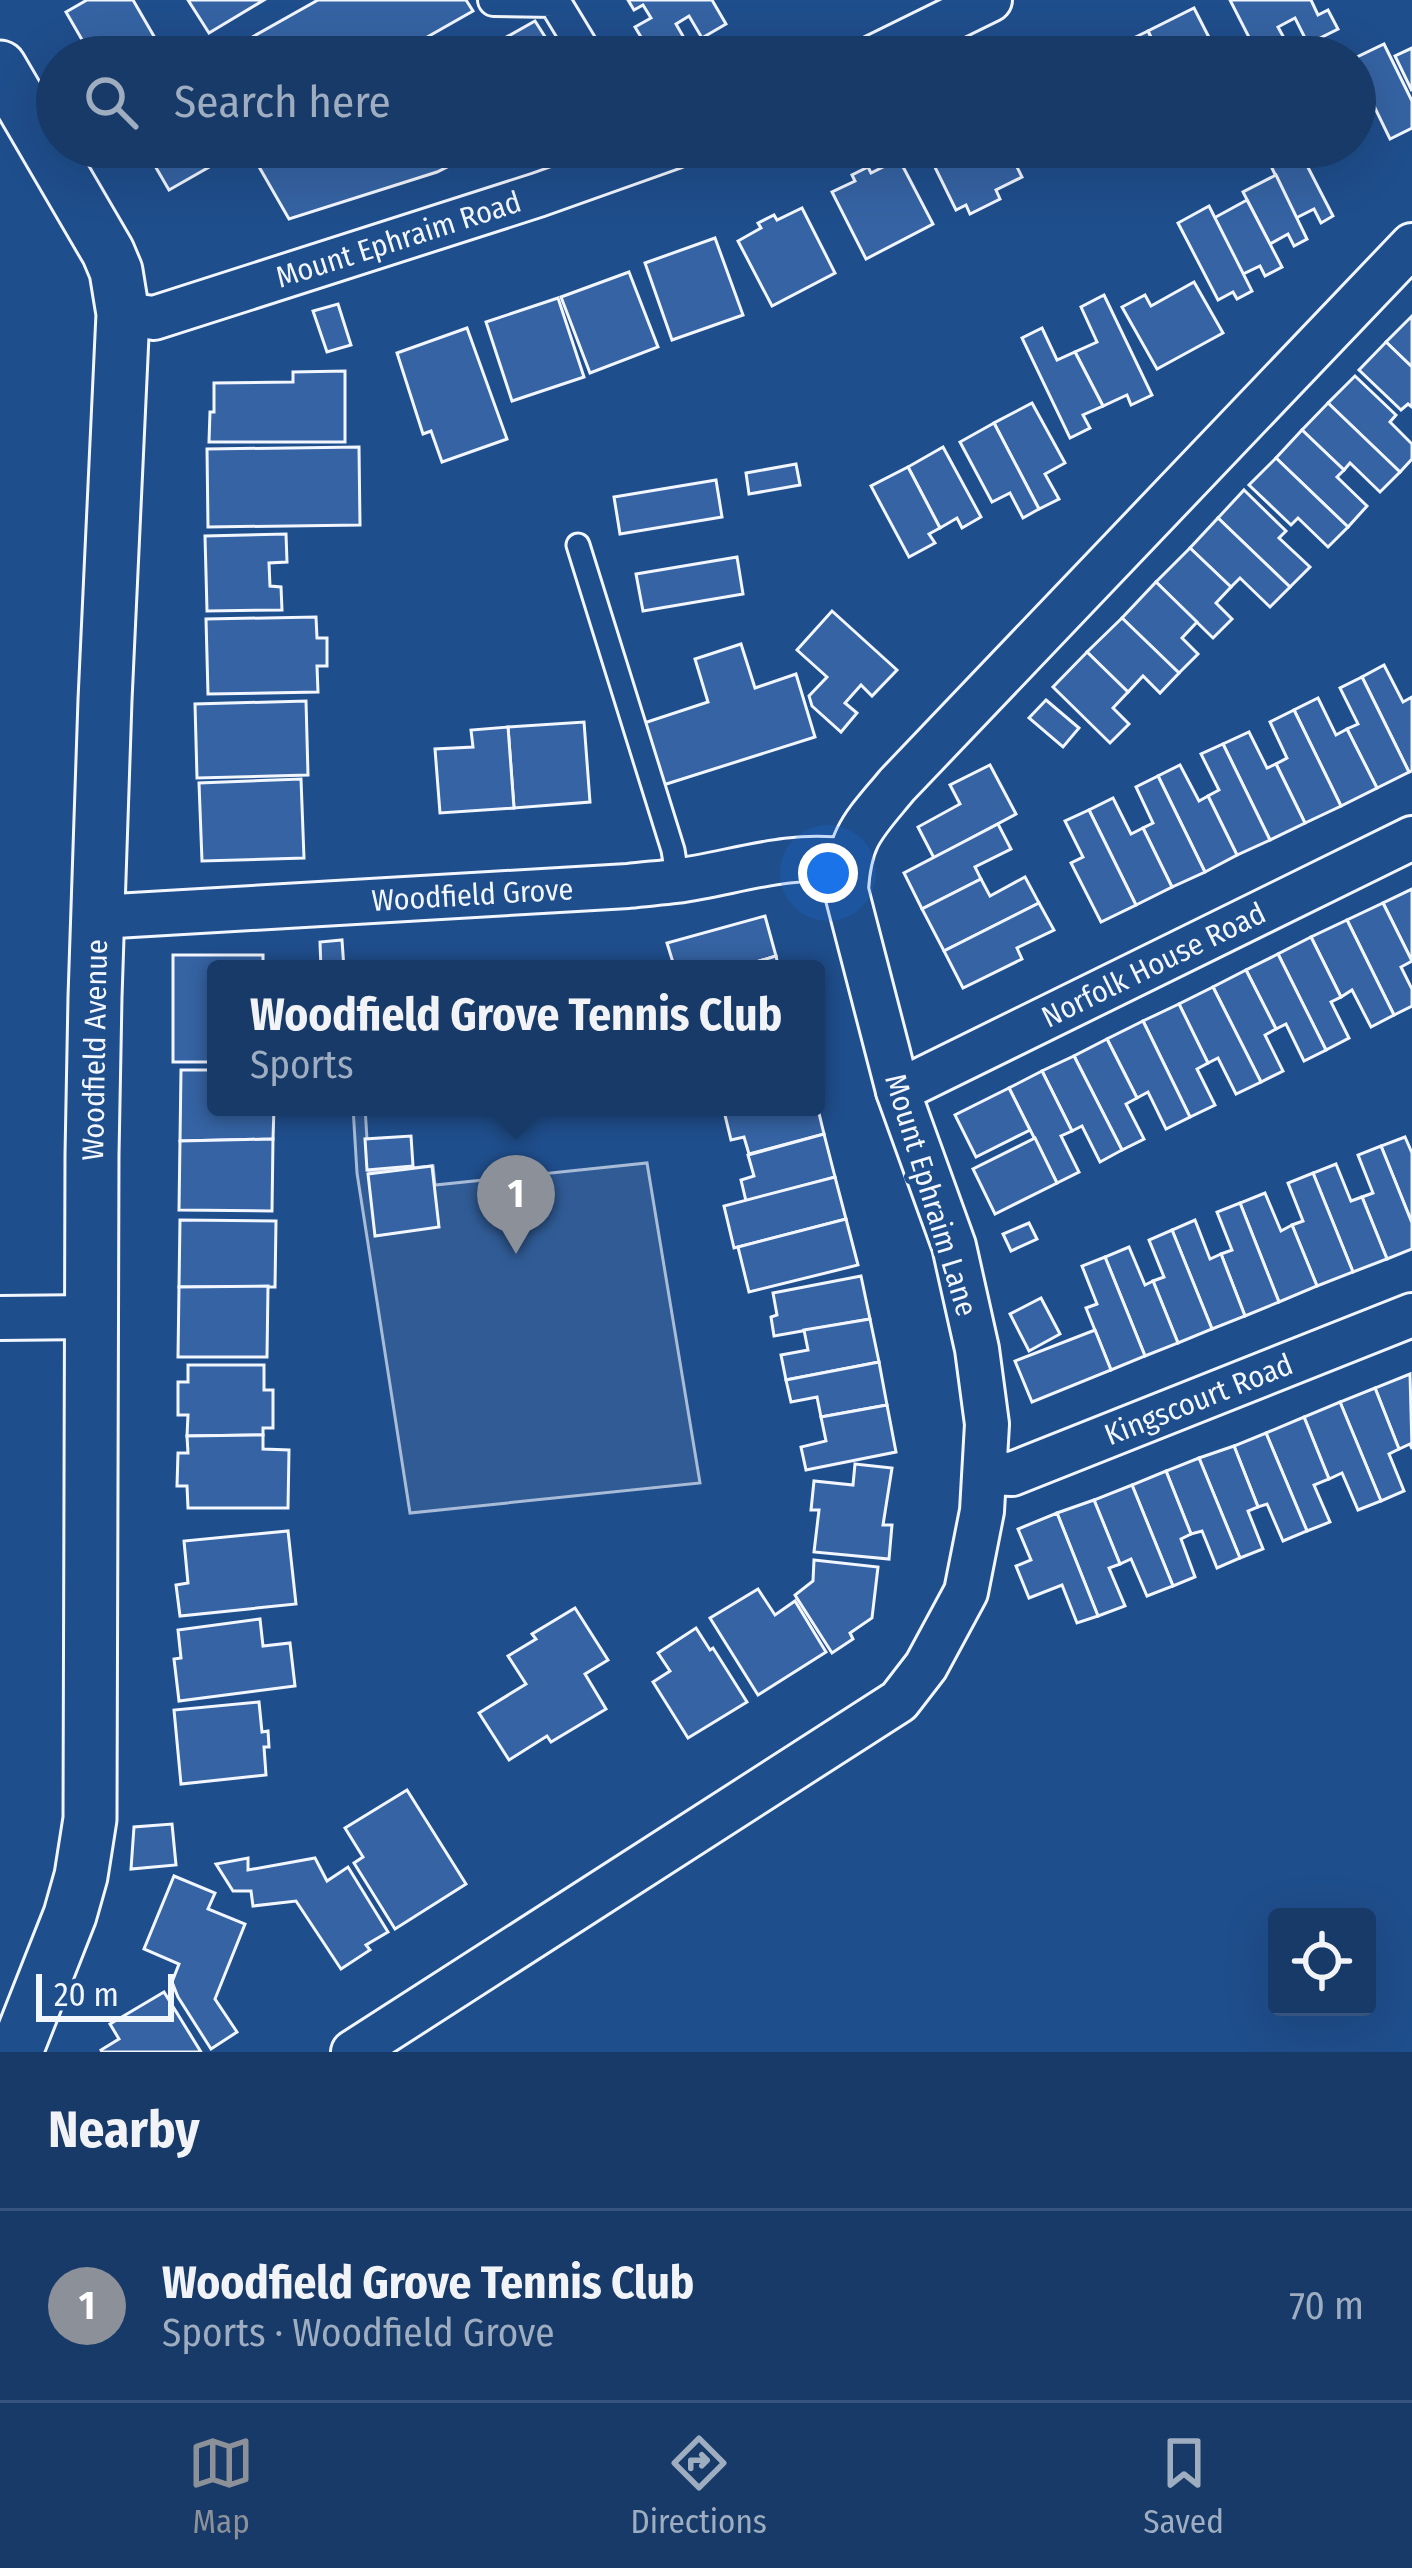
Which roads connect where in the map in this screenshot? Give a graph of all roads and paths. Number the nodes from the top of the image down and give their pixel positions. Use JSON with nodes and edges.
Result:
{"nodes":[{"id":1,"x":494,"y":0,"type":"edge"},
{"id":2,"x":990,"y":0,"type":"edge"},
{"id":3,"x":575,"y":36,"type":"edge"},
{"id":4,"x":917,"y":36,"type":"edge"},
{"id":5,"x":0,"y":67,"type":"edge"},
{"id":6,"x":36,"y":128,"type":"edge"},
{"id":7,"x":59,"y":168,"type":"edge"},
{"id":8,"x":614,"y":168,"type":"edge"},
{"id":9,"x":1412,"y":245,"type":"edge"},
{"id":10,"x":123,"y":314,"type":"junction"},
{"id":11,"x":578,"y":544,"type":"dead end"},
{"id":12,"x":1412,"y":838,"type":"edge"},
{"id":13,"x":848,"y":861,"type":"junction"},
{"id":14,"x":678,"y":881,"type":"junction"},
{"id":15,"x":98,"y":917,"type":"junction"},
{"id":16,"x":898,"y":1091,"type":"junction"},
{"id":17,"x":1412,"y":1315,"type":"edge"},
{"id":18,"x":91,"y":1317,"type":"junction"},
{"id":19,"x":0,"y":1318,"type":"edge"},
{"id":20,"x":985,"y":1474,"type":"junction"},
{"id":21,"x":16,"y":2052,"type":"edge"},
{"id":22,"x":353,"y":2052,"type":"edge"}],
"edges":[{"from":1,"to":3,"type":"street"},
{"from":2,"to":4,"type":"street"},
{"from":5,"to":6,"type":"street","name":"Woodfield Avenue"},
{"from":7,"to":10,"type":"street","name":"Woodfield Avenue"},
{"from":8,"to":10,"type":"street","name":"Mount Ephraim Road"},
{"from":9,"to":13,"type":"street"},
{"from":10,"to":15,"type":"street","name":"Woodfield Avenue"},
{"from":11,"to":14,"type":"lane"},
{"from":12,"to":16,"type":"street","name":"Norfolk House Road"},
{"from":13,"to":14,"type":"street","name":"Woodfield Grove"},
{"from":13,"to":16,"type":"street","name":"Mount Ephraim Lane"},
{"from":14,"to":15,"type":"street","name":"Woodfield Grove"},
{"from":15,"to":18,"type":"street","name":"Woodfield Avenue"},
{"from":16,"to":20,"type":"street","name":"Mount Ephraim Lane"},
{"from":17,"to":20,"type":"street","name":"Kingscourt Road"},
{"from":18,"to":19,"type":"street"},
{"from":18,"to":21,"type":"street","name":"Woodfield Avenue"},
{"from":20,"to":22,"type":"street","name":"Mount Ephraim Lane"}]}
